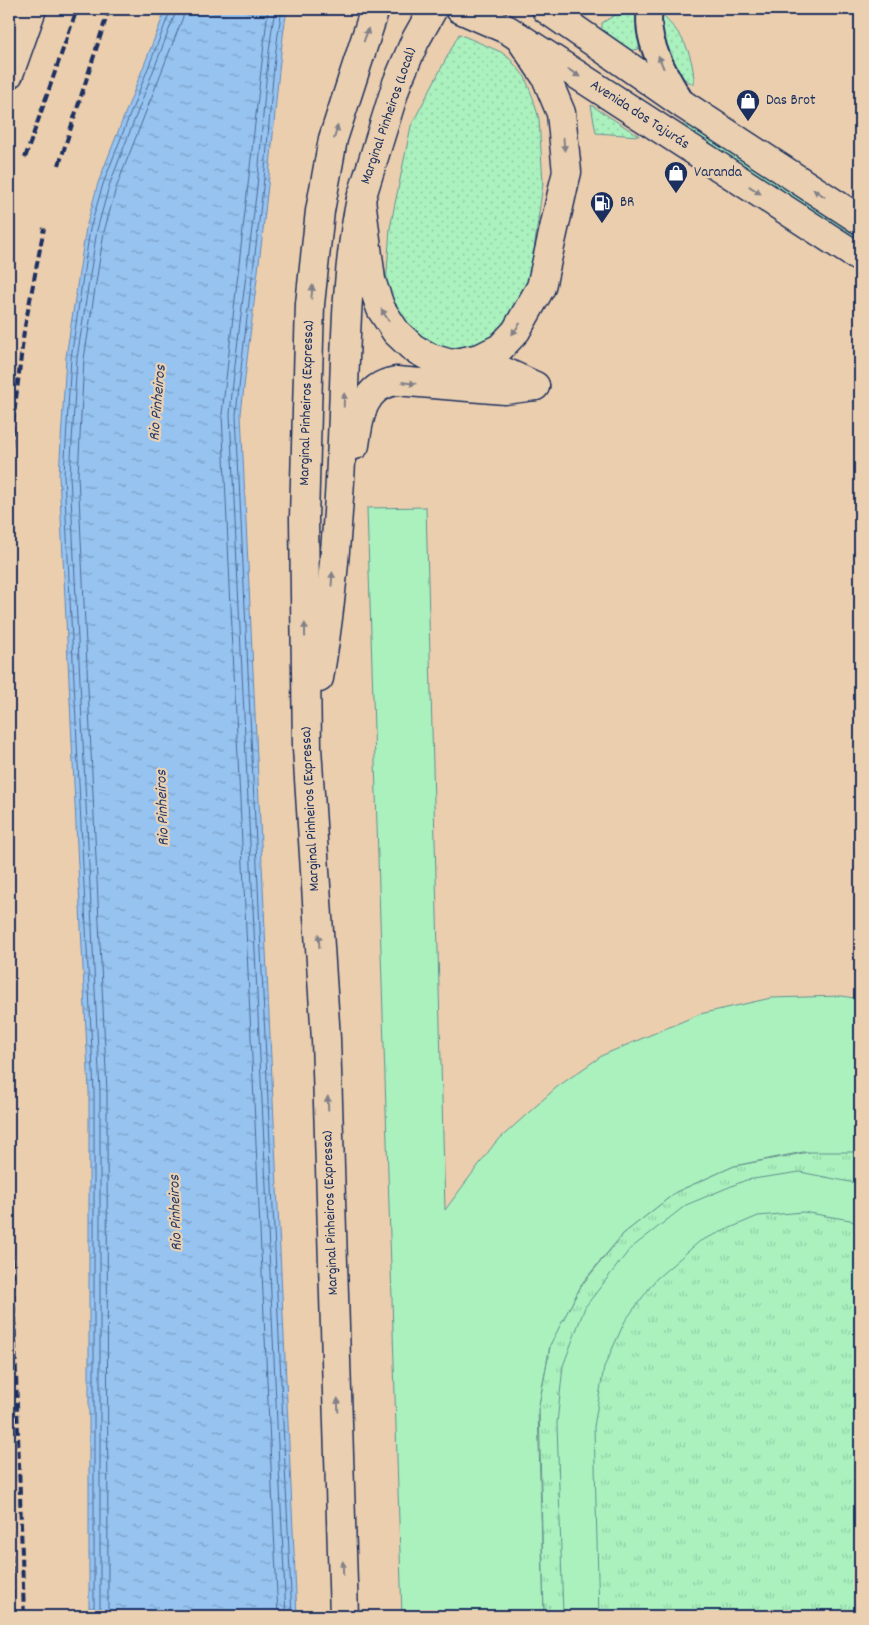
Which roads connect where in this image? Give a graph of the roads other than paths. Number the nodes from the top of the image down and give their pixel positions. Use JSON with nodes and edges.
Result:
{"nodes":[{"id":1,"x":32,"y":9,"type":"edge"},
{"id":2,"x":375,"y":9,"type":"edge"},
{"id":3,"x":433,"y":9,"type":"edge"},
{"id":4,"x":460,"y":9,"type":"edge"},
{"id":5,"x":546,"y":9,"type":"edge"},
{"id":6,"x":650,"y":9,"type":"edge"},
{"id":7,"x":513,"y":33,"type":"junction"},
{"id":8,"x":9,"y":74,"type":"edge"},
{"id":9,"x":684,"y":105,"type":"junction"},
{"id":10,"x":361,"y":199,"type":"junction"},
{"id":11,"x":860,"y":220,"type":"edge"},
{"id":12,"x":860,"y":258,"type":"edge"},
{"id":13,"x":451,"y":364,"type":"junction"},
{"id":14,"x":335,"y":534,"type":"junction"},
{"id":15,"x":307,"y":748,"type":"junction"},
{"id":16,"x":344,"y":1616,"type":"edge"}],
"edges":[{"from":1,"to":8,"type":"highway"},
{"from":15,"to":2,"type":"highway","name":"Marginal Pinheiros (Expressa)","one_way":true},
{"from":3,"to":10,"type":"highway","name":"Marginal Pinheiros (Local)"},
{"from":4,"to":7,"type":"highway","name":"Avenida dos Tajurás"},
{"from":5,"to":9,"type":"highway"},
{"from":9,"to":6,"type":"main road","one_way":true},
{"from":7,"to":12,"type":"highway","name":"Avenida dos Tajurás","one_way":true},
{"from":7,"to":13,"type":"highway","one_way":true},
{"from":11,"to":9,"type":"highway","one_way":true},
{"from":13,"to":10,"type":"highway","one_way":true},
{"from":14,"to":10,"type":"highway","name":"Marginal Pinheiros (Local)","one_way":true},
{"from":14,"to":13,"type":"highway","one_way":true},
{"from":15,"to":14,"type":"highway","one_way":true},
{"from":16,"to":15,"type":"highway","name":"Marginal Pinheiros (Expressa)","one_way":true}]}
